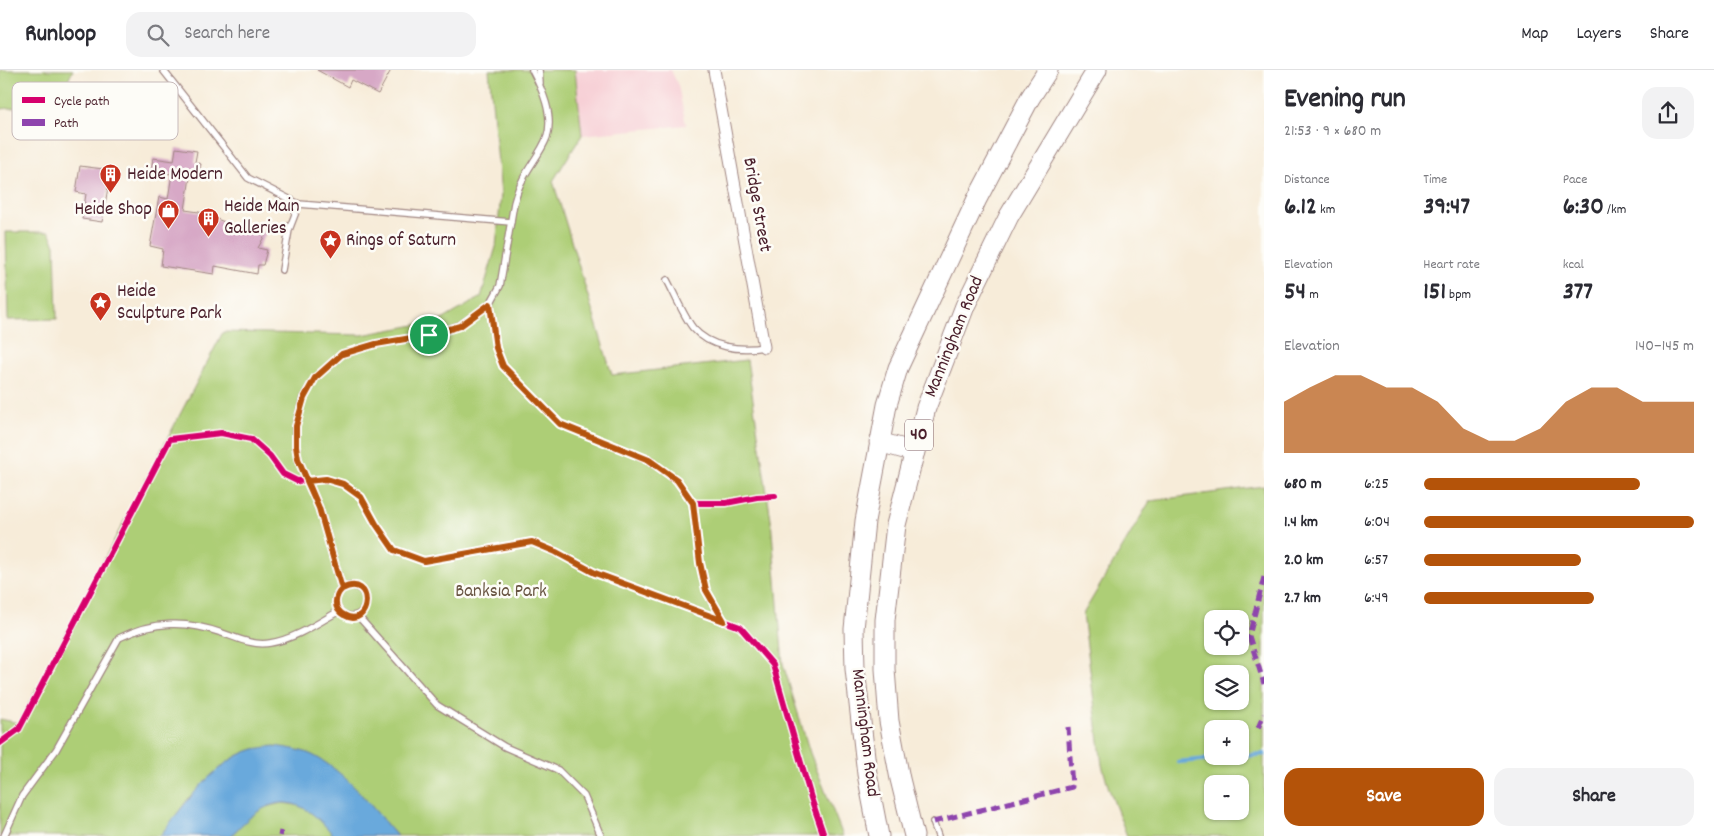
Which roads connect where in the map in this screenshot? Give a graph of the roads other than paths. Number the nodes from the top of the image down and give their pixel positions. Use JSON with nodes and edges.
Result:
{"nodes":[{"id":1,"x":162,"y":70,"type":"edge"},
{"id":2,"x":532,"y":70,"type":"edge"},
{"id":3,"x":539,"y":70,"type":"edge"},
{"id":4,"x":714,"y":70,"type":"edge"},
{"id":5,"x":1048,"y":70,"type":"edge"},
{"id":6,"x":1097,"y":70,"type":"edge"},
{"id":7,"x":171,"y":82,"type":"edge"},
{"id":8,"x":540,"y":85,"type":"junction"},
{"id":9,"x":178,"y":90,"type":"edge"},
{"id":10,"x":299,"y":204,"type":"junction"},
{"id":11,"x":511,"y":222,"type":"junction"},
{"id":12,"x":282,"y":270,"type":"dead end"},
{"id":13,"x":667,"y":280,"type":"dead end"},
{"id":14,"x":764,"y":347,"type":"joint"},
{"id":15,"x":879,"y":442,"type":"junction"},
{"id":16,"x":915,"y":452,"type":"junction"},
{"id":17,"x":342,"y":589,"type":"junction"},
{"id":18,"x":339,"y":612,"type":"junction"},
{"id":19,"x":358,"y":616,"type":"junction"},
{"id":20,"x":933,"y":822,"type":"dead end"},
{"id":21,"x":4,"y":836,"type":"edge"},
{"id":22,"x":601,"y":836,"type":"edge"},
{"id":23,"x":879,"y":836,"type":"edge"},
{"id":24,"x":914,"y":836,"type":"edge"},
{"id":25,"x":938,"y":836,"type":"edge"}],
"edges":[{"from":1,"to":7,"type":"lane"},
{"from":2,"to":8,"type":"lane"},
{"from":3,"to":8,"type":"lane"},
{"from":4,"to":14,"type":"street","name":"Bridge Street"},
{"from":5,"to":15,"type":"highway","name":"Manningham Road","number":"40"},
{"from":6,"to":16,"type":"highway","name":"Manningham Road","number":"40"},
{"from":8,"to":11,"type":"lane"},
{"from":9,"to":10,"type":"lane"},
{"from":10,"to":11,"type":"lane"},
{"from":10,"to":12,"type":"lane"},
{"from":11,"to":17,"type":"lane"},
{"from":13,"to":14,"type":"lane"},
{"from":15,"to":16,"type":"highway"},
{"from":15,"to":23,"type":"highway","name":"Manningham Road","number":"40"},
{"from":16,"to":24,"type":"highway","name":"Manningham Road","number":"40"},
{"from":17,"to":18,"type":"lane"},
{"from":17,"to":19,"type":"lane"},
{"from":18,"to":19,"type":"lane"},
{"from":18,"to":21,"type":"lane"},
{"from":19,"to":22,"type":"lane"},
{"from":20,"to":25,"type":"lane"}]}
